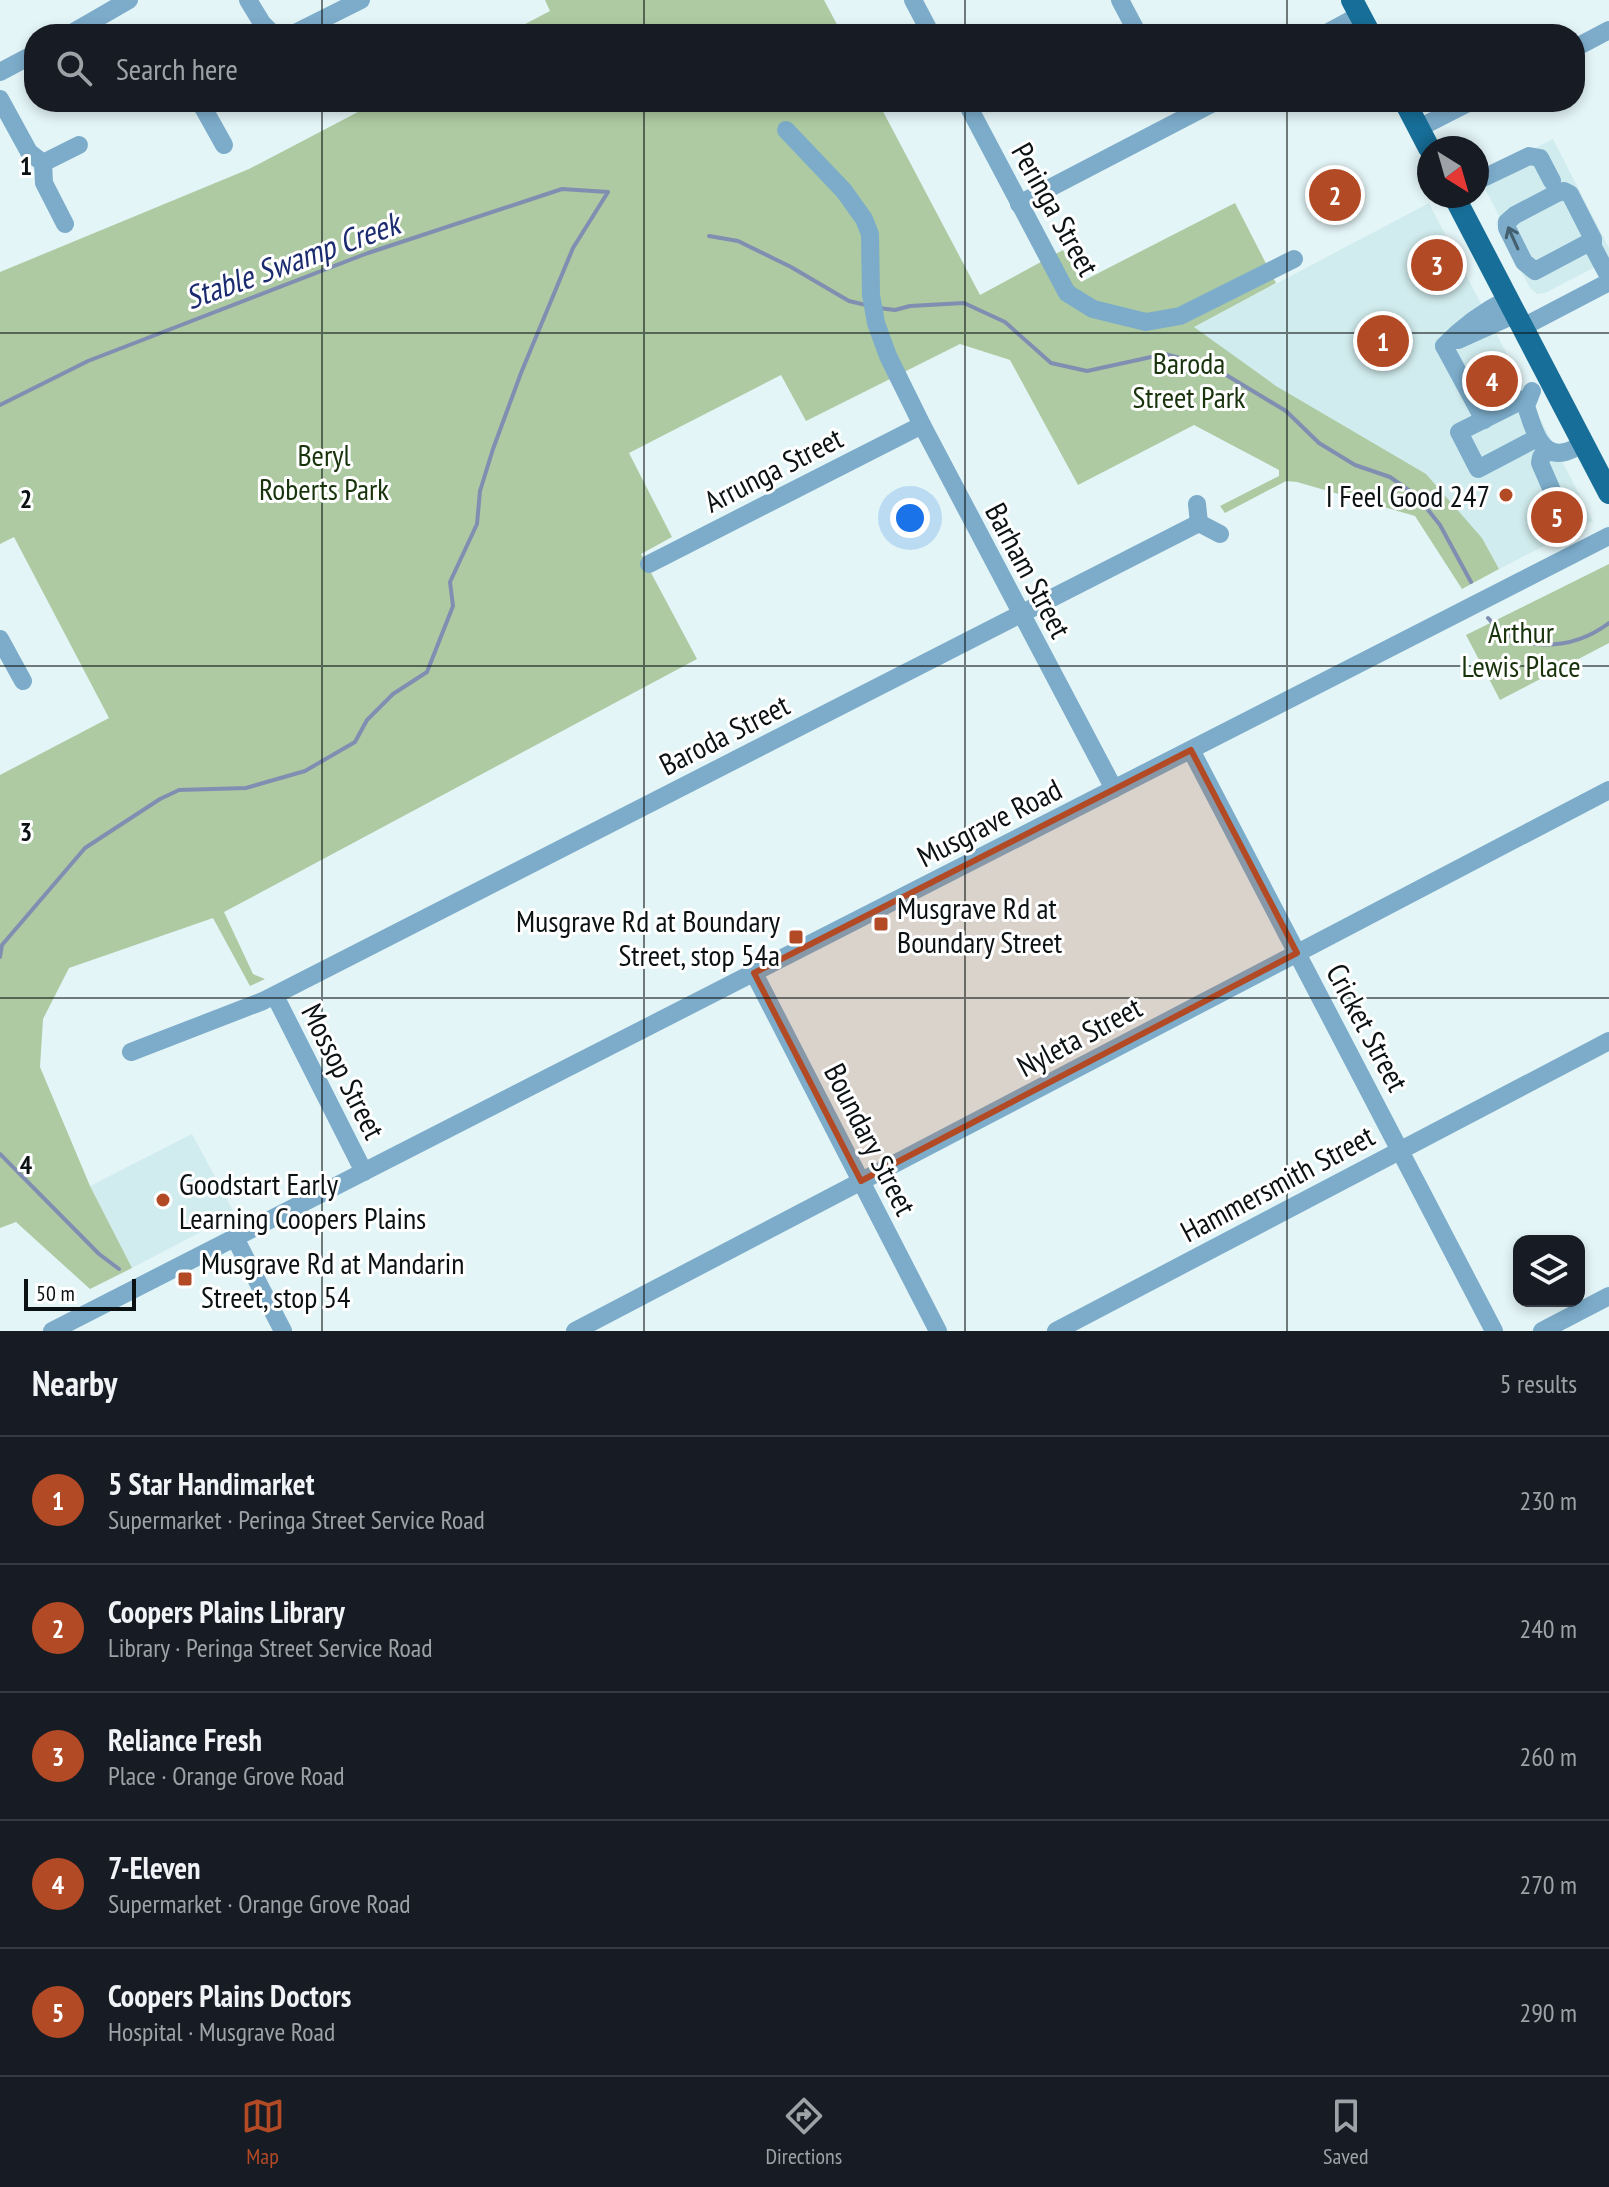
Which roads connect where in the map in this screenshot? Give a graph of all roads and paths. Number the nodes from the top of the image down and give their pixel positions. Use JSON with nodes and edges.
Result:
{"nodes":[{"id":1,"x":129,"y":0,"type":"edge"},
{"id":2,"x":248,"y":0,"type":"edge"},
{"id":3,"x":361,"y":0,"type":"edge"},
{"id":4,"x":913,"y":0,"type":"edge"},
{"id":5,"x":1120,"y":0,"type":"edge"},
{"id":6,"x":87,"y":24,"type":"edge"},
{"id":7,"x":263,"y":24,"type":"edge"},
{"id":8,"x":313,"y":24,"type":"edge"},
{"id":9,"x":926,"y":24,"type":"edge"},
{"id":10,"x":1133,"y":24,"type":"edge"},
{"id":11,"x":1609,"y":30,"type":"edge"},
{"id":12,"x":1585,"y":43,"type":"edge"},
{"id":13,"x":24,"y":59,"type":"edge"},
{"id":14,"x":0,"y":72,"type":"edge"},
{"id":15,"x":0,"y":99,"type":"edge"},
{"id":16,"x":206,"y":112,"type":"edge"},
{"id":17,"x":971,"y":112,"type":"edge"},
{"id":18,"x":1180,"y":112,"type":"edge"},
{"id":19,"x":1198,"y":112,"type":"edge"},
{"id":20,"x":1410,"y":112,"type":"edge"},
{"id":21,"x":1457,"y":112,"type":"edge"},
{"id":22,"x":1184,"y":120,"type":"junction"},
{"id":23,"x":786,"y":130,"type":"dead end"},
{"id":24,"x":1423,"y":136,"type":"edge"},
{"id":25,"x":1427,"y":136,"type":"edge"},
{"id":26,"x":79,"y":145,"type":"dead end"},
{"id":27,"x":224,"y":145,"type":"dead end"},
{"id":28,"x":43,"y":163,"type":"junction"},
{"id":29,"x":1489,"y":175,"type":"edge"},
{"id":30,"x":1552,"y":181,"type":"dead end"},
{"id":31,"x":1019,"y":204,"type":"junction"},
{"id":32,"x":1460,"y":208,"type":"edge"},
{"id":33,"x":65,"y":224,"type":"dead end"},
{"id":34,"x":1593,"y":247,"type":"junction"},
{"id":35,"x":1294,"y":259,"type":"dead end"},
{"id":36,"x":1609,"y":280,"type":"edge"},
{"id":37,"x":1515,"y":313,"type":"junction"},
{"id":38,"x":1551,"y":381,"type":"junction"},
{"id":39,"x":1529,"y":397,"type":"junction"},
{"id":40,"x":1484,"y":420,"type":"junction"},
{"id":41,"x":922,"y":425,"type":"junction"},
{"id":42,"x":1543,"y":444,"type":"junction"},
{"id":43,"x":1584,"y":444,"type":"junction"},
{"id":44,"x":1609,"y":493,"type":"edge"},
{"id":45,"x":1554,"y":495,"type":"dead end"},
{"id":46,"x":1220,"y":534,"type":"dead end"},
{"id":47,"x":1609,"y":536,"type":"edge"},
{"id":48,"x":649,"y":564,"type":"dead end"},
{"id":49,"x":1020,"y":614,"type":"junction"},
{"id":50,"x":3,"y":651,"type":"edge"},
{"id":51,"x":23,"y":681,"type":"dead end"},
{"id":52,"x":1191,"y":750,"type":"junction"},
{"id":53,"x":1114,"y":789,"type":"junction"},
{"id":54,"x":1609,"y":790,"type":"edge"},
{"id":55,"x":1297,"y":953,"type":"junction"},
{"id":56,"x":754,"y":973,"type":"junction"},
{"id":57,"x":275,"y":996,"type":"junction"},
{"id":58,"x":1609,"y":1041,"type":"edge"},
{"id":59,"x":131,"y":1052,"type":"dead end"},
{"id":60,"x":1400,"y":1150,"type":"junction"},
{"id":61,"x":364,"y":1172,"type":"junction"},
{"id":62,"x":861,"y":1181,"type":"junction"},
{"id":63,"x":235,"y":1238,"type":"junction"},
{"id":64,"x":1609,"y":1296,"type":"edge"},
{"id":65,"x":52,"y":1331,"type":"edge"},
{"id":66,"x":283,"y":1331,"type":"edge"},
{"id":67,"x":575,"y":1331,"type":"edge"},
{"id":68,"x":938,"y":1331,"type":"edge"},
{"id":69,"x":1056,"y":1331,"type":"edge"},
{"id":70,"x":1494,"y":1331,"type":"edge"},
{"id":71,"x":1542,"y":1331,"type":"edge"}],
"edges":[{"from":1,"to":6,"type":"street"},
{"from":2,"to":7,"type":"street"},
{"from":3,"to":8,"type":"street"},
{"from":4,"to":9,"type":"street"},
{"from":5,"to":10,"type":"street"},
{"from":11,"to":12,"type":"street"},
{"from":13,"to":14,"type":"street"},
{"from":15,"to":28,"type":"street"},
{"from":16,"to":27,"type":"street"},
{"from":17,"to":31,"type":"street","name":"Peringa Street"},
{"from":18,"to":22,"type":"street"},
{"from":19,"to":22,"type":"street"},
{"from":20,"to":24,"type":"main road"},
{"from":21,"to":25,"type":"street"},
{"from":22,"to":31,"type":"street"},
{"from":23,"to":41,"type":"street","name":"Barham Street"},
{"from":26,"to":28,"type":"street"},
{"from":28,"to":33,"type":"street"},
{"from":29,"to":30,"type":"street"},
{"from":31,"to":35,"type":"street","name":"Peringa Street"},
{"from":32,"to":37,"type":"main road"},
{"from":34,"to":34,"type":"street","one_way":true},
{"from":34,"to":36,"type":"street"},
{"from":36,"to":37,"type":"street"},
{"from":37,"to":38,"type":"main road"},
{"from":37,"to":40,"type":"street"},
{"from":38,"to":39,"type":"street"},
{"from":38,"to":43,"type":"main road"},
{"from":39,"to":40,"type":"street"},
{"from":39,"to":42,"type":"street"},
{"from":40,"to":42,"type":"street"},
{"from":41,"to":48,"type":"street","name":"Arrunga Street"},
{"from":41,"to":49,"type":"street","name":"Barham Street"},
{"from":42,"to":43,"type":"street"},
{"from":42,"to":45,"type":"street"},
{"from":43,"to":44,"type":"main road"},
{"from":46,"to":49,"type":"street","name":"Baroda Street"},
{"from":47,"to":52,"type":"street","name":"Musgrave Road"},
{"from":49,"to":53,"type":"street","name":"Barham Street"},
{"from":49,"to":57,"type":"street","name":"Baroda Street"},
{"from":50,"to":51,"type":"street"},
{"from":52,"to":53,"type":"street","name":"Musgrave Road"},
{"from":52,"to":55,"type":"street","name":"Cricket Street"},
{"from":53,"to":56,"type":"street","name":"Musgrave Road"},
{"from":54,"to":55,"type":"street","name":"Nyleta Street"},
{"from":55,"to":60,"type":"street","name":"Cricket Street"},
{"from":55,"to":62,"type":"street","name":"Nyleta Street"},
{"from":56,"to":61,"type":"street","name":"Musgrave Road"},
{"from":56,"to":62,"type":"street","name":"Boundary Street"},
{"from":57,"to":59,"type":"street","name":"Baroda Street"},
{"from":57,"to":61,"type":"street","name":"Mossop Street"},
{"from":58,"to":60,"type":"street","name":"Hammersmith Street"},
{"from":60,"to":69,"type":"street","name":"Hammersmith Street"},
{"from":60,"to":70,"type":"street","name":"Cricket Street"},
{"from":61,"to":63,"type":"street","name":"Musgrave Road"},
{"from":62,"to":67,"type":"street","name":"Nyleta Street"},
{"from":62,"to":68,"type":"street","name":"Boundary Street"},
{"from":63,"to":65,"type":"street","name":"Musgrave Road"},
{"from":63,"to":66,"type":"street"},
{"from":64,"to":71,"type":"street"}]}
